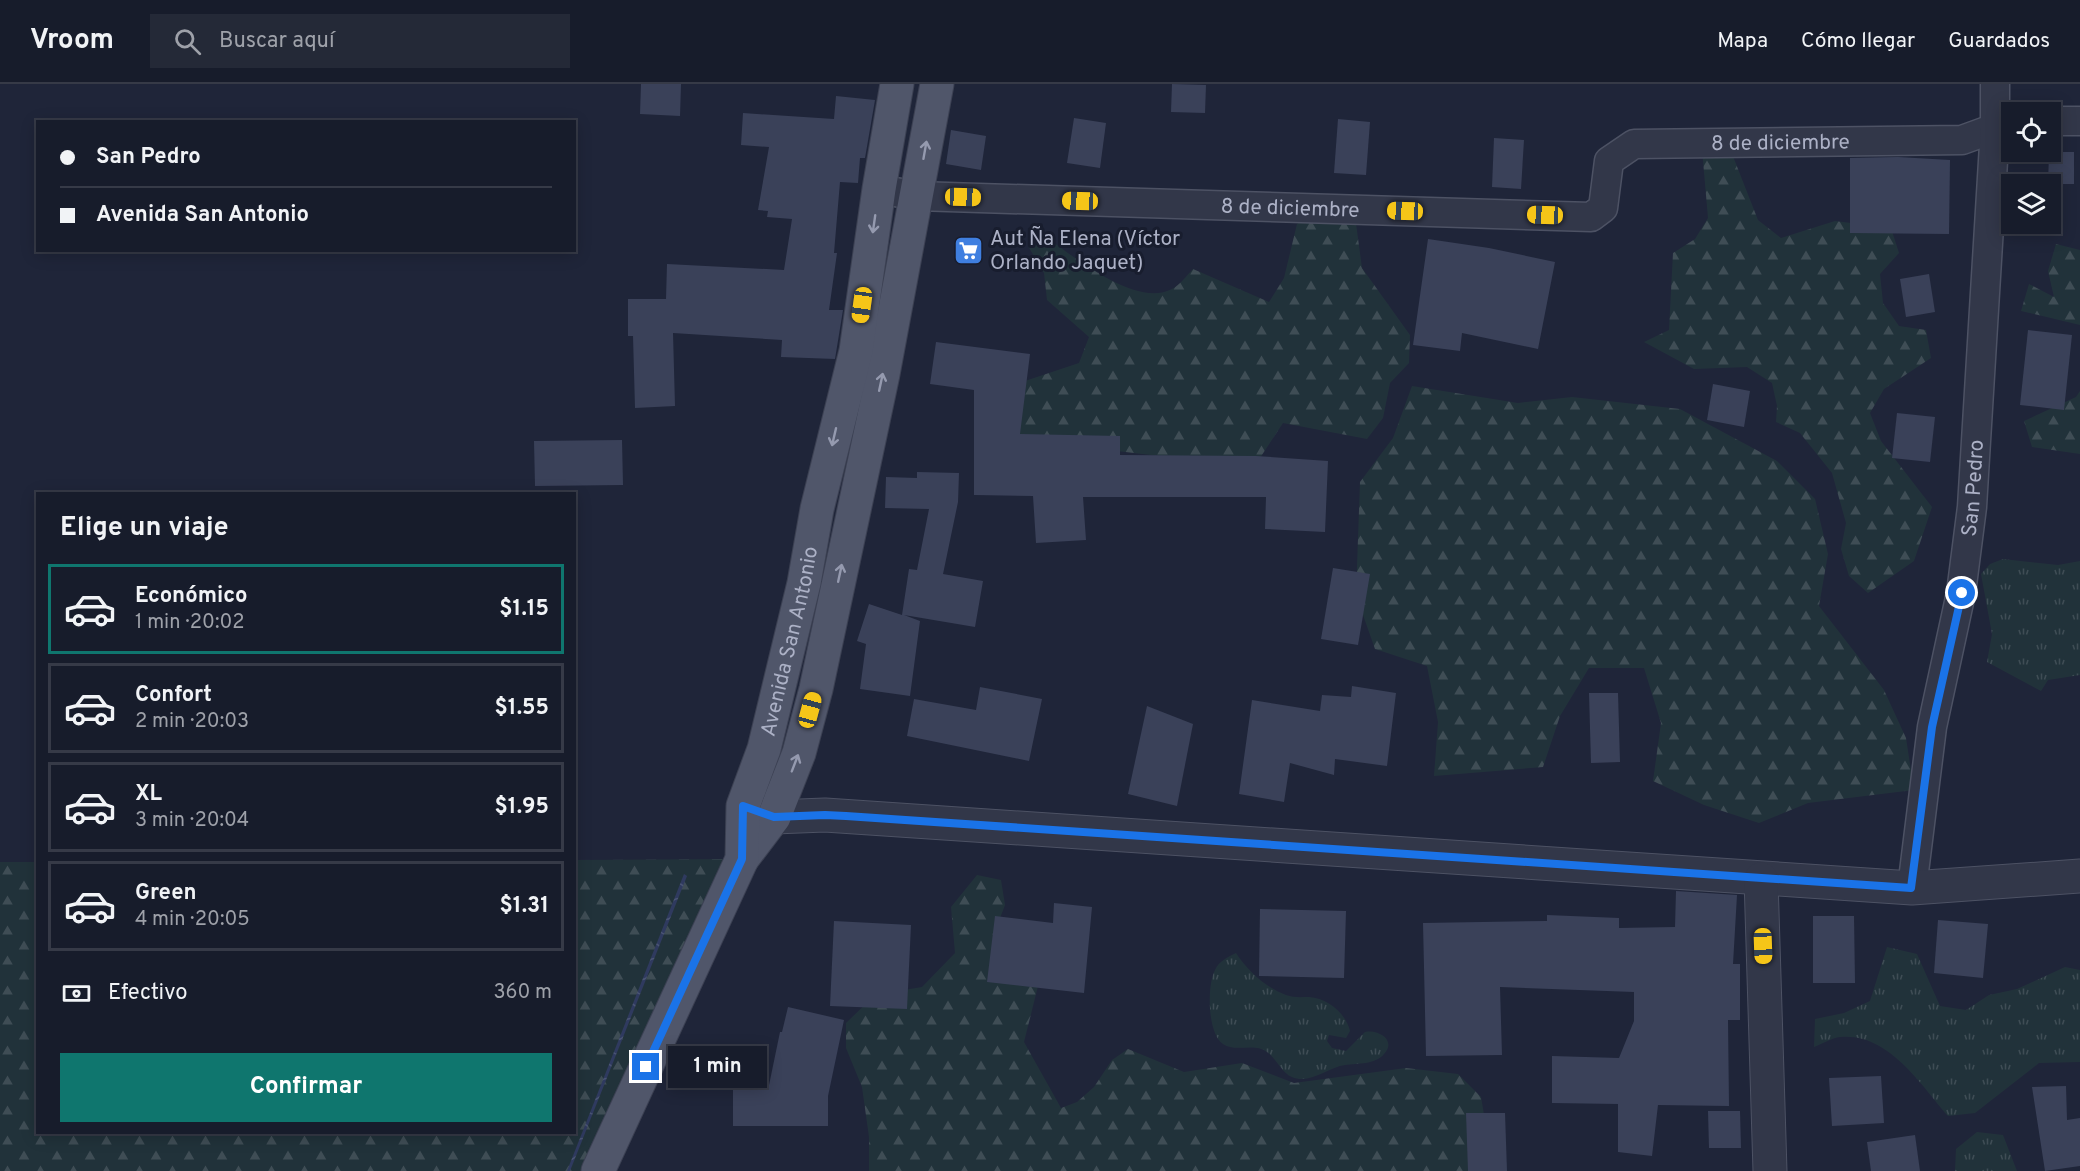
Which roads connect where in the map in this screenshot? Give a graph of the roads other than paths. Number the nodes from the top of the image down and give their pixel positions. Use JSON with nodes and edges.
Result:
{"nodes":[{"id":1,"x":897,"y":84,"type":"edge"},
{"id":2,"x":937,"y":84,"type":"edge"},
{"id":3,"x":1995,"y":84,"type":"edge"},
{"id":4,"x":2001,"y":116,"type":"edge"},
{"id":5,"x":2061,"y":121,"type":"edge"},
{"id":6,"x":2080,"y":121,"type":"edge"},
{"id":7,"x":2001,"y":127,"type":"edge"},
{"id":8,"x":2001,"y":151,"type":"edge"},
{"id":9,"x":879,"y":189,"type":"junction"},
{"id":10,"x":917,"y":196,"type":"junction"},
{"id":11,"x":743,"y":806,"type":"junction"},
{"id":12,"x":774,"y":817,"type":"junction"},
{"id":13,"x":742,"y":859,"type":"junction"},
{"id":14,"x":2080,"y":876,"type":"edge"},
{"id":15,"x":1761,"y":879,"type":"junction"},
{"id":16,"x":1911,"y":888,"type":"junction"},
{"id":17,"x":598,"y":1171,"type":"edge"},
{"id":18,"x":1770,"y":1171,"type":"edge"}],
"edges":[{"from":1,"to":9,"type":"main road","name":"Avenida San Antonio"},
{"from":10,"to":2,"type":"main road","name":"Avenida San Antonio","one_way":true},
{"from":3,"to":4,"type":"street","name":"San Pedro"},
{"from":5,"to":6,"type":"street"},
{"from":7,"to":10,"type":"street","name":"8 de diciembre"},
{"from":8,"to":16,"type":"street","name":"San Pedro"},
{"from":9,"to":10,"type":"street","name":"8 de diciembre"},
{"from":9,"to":11,"type":"main road","name":"Avenida San Antonio","one_way":true},
{"from":12,"to":10,"type":"main road","name":"Avenida San Antonio","one_way":true},
{"from":11,"to":12,"type":"street"},
{"from":11,"to":13,"type":"main road","name":"Avenida San Antonio"},
{"from":12,"to":13,"type":"main road","name":"Avenida San Antonio"},
{"from":12,"to":15,"type":"street"},
{"from":13,"to":17,"type":"main road","name":"Avenida San Antonio"},
{"from":14,"to":16,"type":"street"},
{"from":15,"to":16,"type":"street"},
{"from":15,"to":18,"type":"street"}]}
